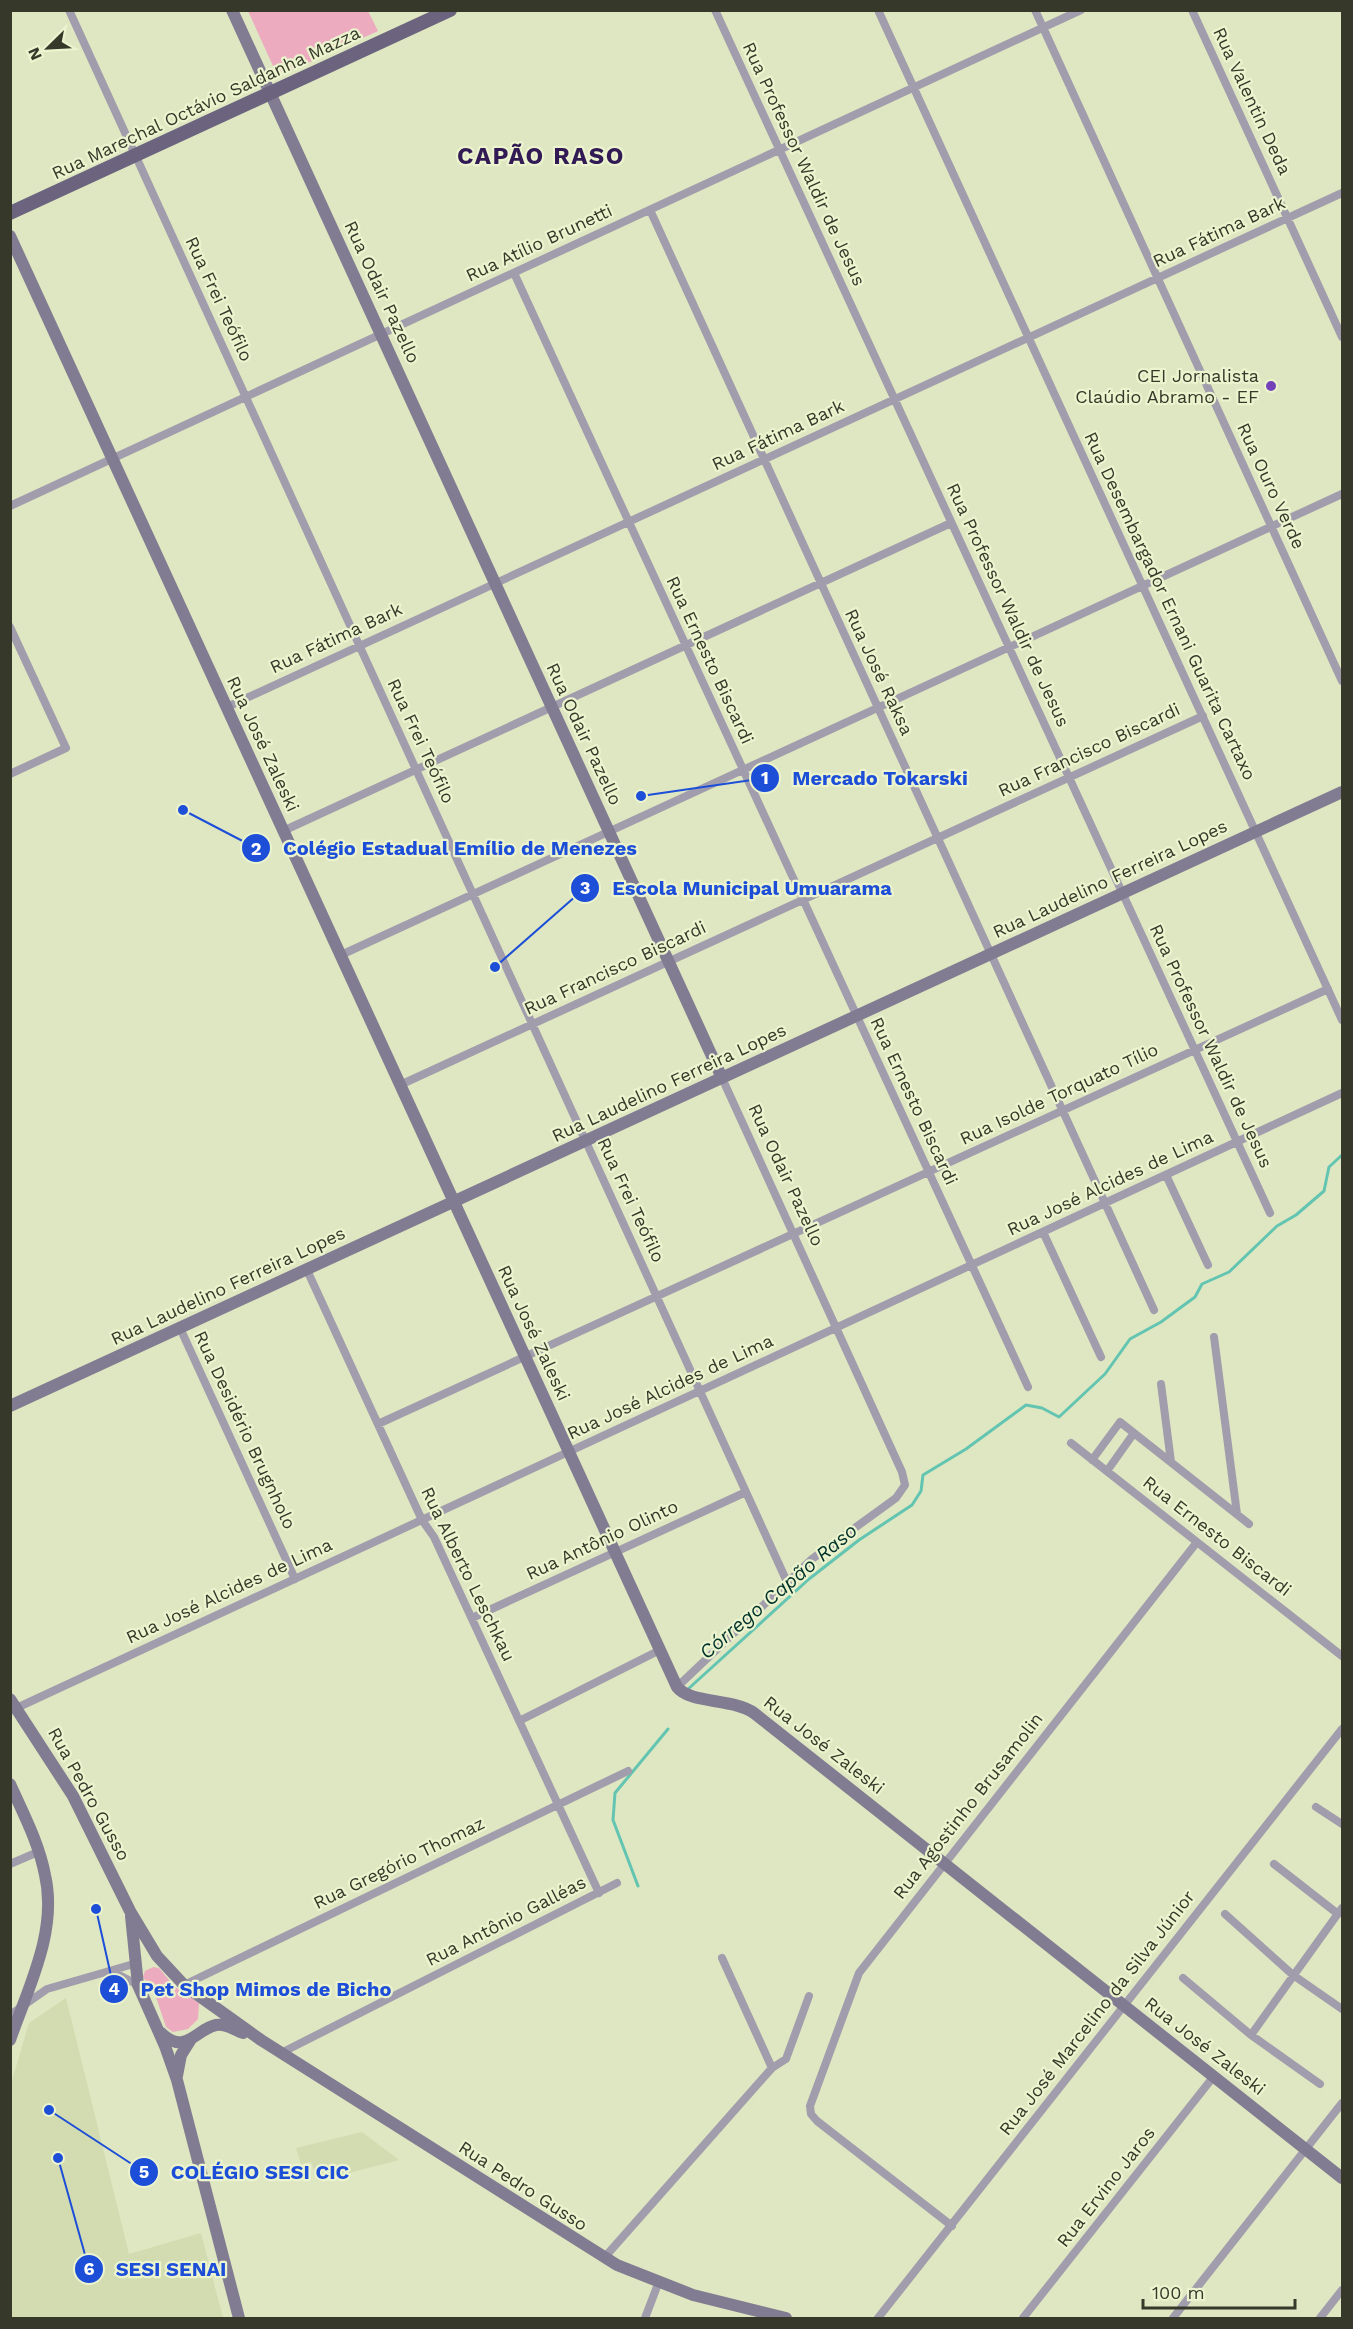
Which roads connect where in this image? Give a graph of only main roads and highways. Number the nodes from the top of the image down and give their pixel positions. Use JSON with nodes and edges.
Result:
{"nodes":[{"id":1,"x":450,"y":10,"type":"edge"},
{"id":2,"x":10,"y":213,"type":"edge"}],
"edges":[{"from":1,"to":2,"type":"main road","name":"Rua Marechal Octávio Saldanha Mazza"}]}
